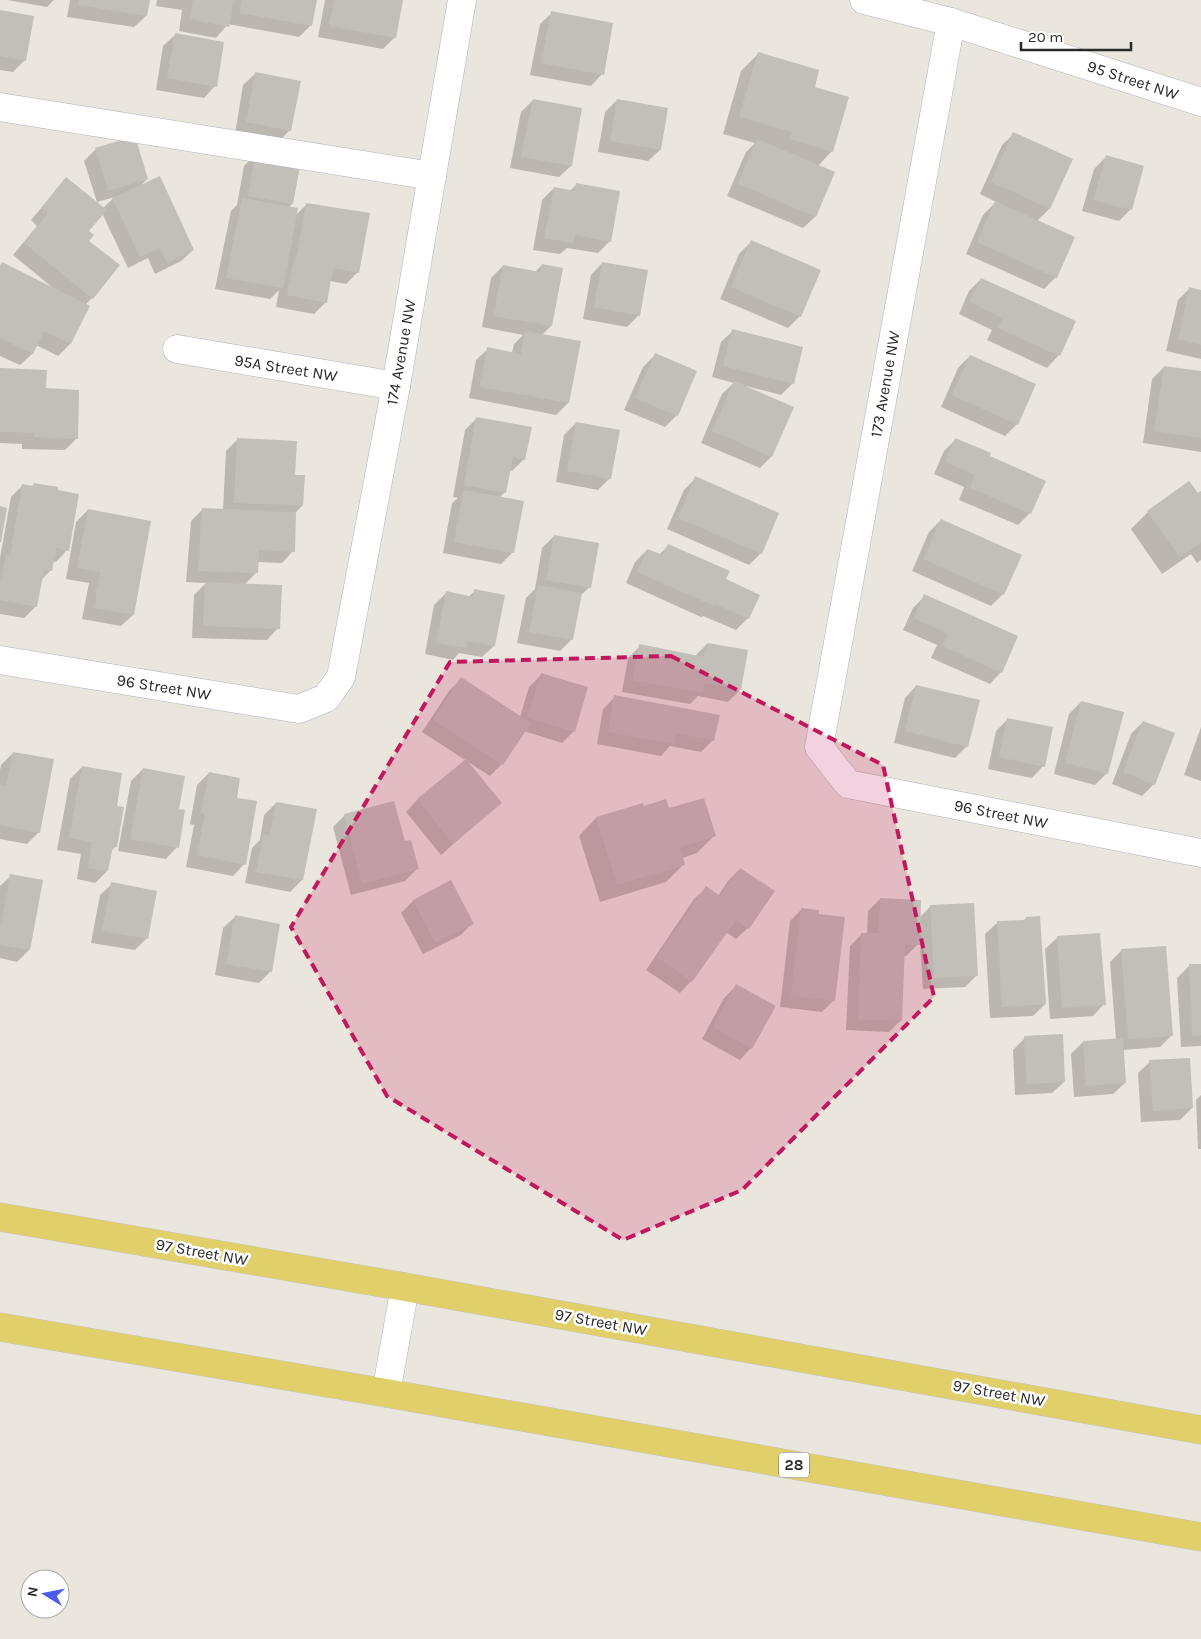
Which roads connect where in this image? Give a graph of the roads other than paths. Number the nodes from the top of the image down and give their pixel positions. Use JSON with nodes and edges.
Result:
{"nodes":[{"id":1,"x":462,"y":0,"type":"edge"},
{"id":2,"x":864,"y":0,"type":"edge"},
{"id":3,"x":951,"y":22,"type":"junction"},
{"id":4,"x":1201,"y":102,"type":"edge"},
{"id":5,"x":0,"y":107,"type":"edge"},
{"id":6,"x":432,"y":176,"type":"junction"},
{"id":7,"x":177,"y":349,"type":"dead end"},
{"id":8,"x":396,"y":386,"type":"junction"},
{"id":9,"x":0,"y":660,"type":"edge"},
{"id":10,"x":326,"y":698,"type":"joint"},
{"id":11,"x":820,"y":747,"type":"joint"},
{"id":12,"x":1201,"y":853,"type":"edge"},
{"id":13,"x":0,"y":1217,"type":"edge"},
{"id":14,"x":405,"y":1287,"type":"junction"},
{"id":15,"x":0,"y":1327,"type":"edge"},
{"id":16,"x":386,"y":1393,"type":"junction"},
{"id":17,"x":1201,"y":1430,"type":"edge"},
{"id":18,"x":1201,"y":1537,"type":"edge"}],
"edges":[{"from":1,"to":6,"type":"street","name":"174 Avenue NW"},
{"from":2,"to":3,"type":"street","name":"95 Street NW"},
{"from":3,"to":4,"type":"street","name":"95 Street NW"},
{"from":3,"to":11,"type":"street","name":"173 Avenue NW"},
{"from":5,"to":6,"type":"street"},
{"from":6,"to":8,"type":"street","name":"174 Avenue NW"},
{"from":7,"to":8,"type":"street","name":"95A Street NW"},
{"from":8,"to":10,"type":"street","name":"174 Avenue NW"},
{"from":9,"to":10,"type":"street","name":"96 Street NW"},
{"from":11,"to":12,"type":"street","name":"96 Street NW"},
{"from":13,"to":14,"type":"main road","name":"97 Street NW"},
{"from":14,"to":16,"type":"street"},
{"from":14,"to":17,"type":"main road","name":"97 Street NW"},
{"from":15,"to":16,"type":"main road"},
{"from":16,"to":18,"type":"main road","number":"28"}]}
